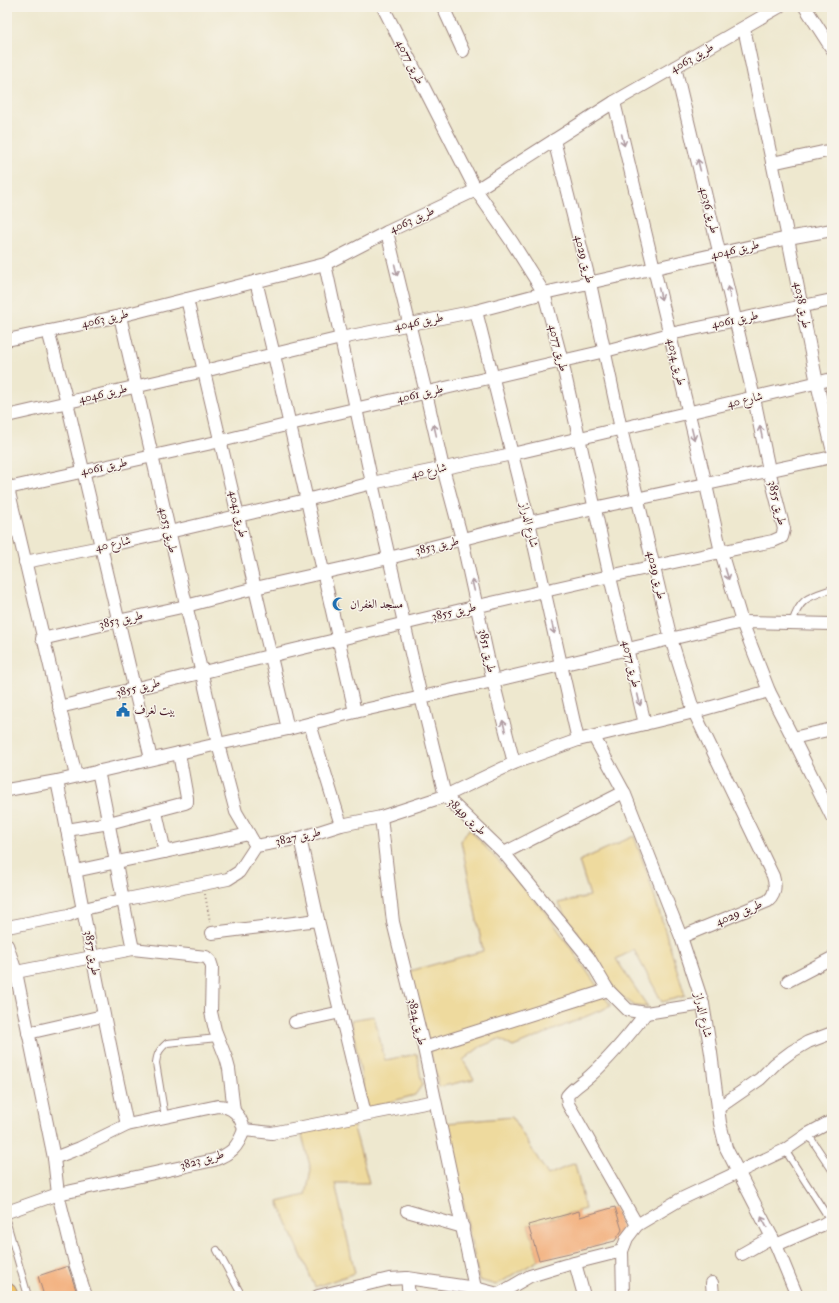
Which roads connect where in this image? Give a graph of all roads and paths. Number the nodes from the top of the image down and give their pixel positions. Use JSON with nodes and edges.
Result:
{"nodes":[{"id":1,"x":383,"y":7,"type":"edge"},
{"id":2,"x":443,"y":7,"type":"edge"},
{"id":3,"x":779,"y":7,"type":"edge"},
{"id":4,"x":805,"y":7,"type":"edge"},
{"id":5,"x":744,"y":28,"type":"junction"},
{"id":6,"x":832,"y":49,"type":"edge"},
{"id":7,"x":463,"y":51,"type":"dead end"},
{"id":8,"x":675,"y":67,"type":"junction"},
{"id":9,"x":614,"y":102,"type":"junction"},
{"id":10,"x":554,"y":140,"type":"junction"},
{"id":11,"x":832,"y":150,"type":"edge"},
{"id":12,"x":772,"y":162,"type":"junction"},
{"id":13,"x":476,"y":190,"type":"junction"},
{"id":14,"x":832,"y":230,"type":"edge"},
{"id":15,"x":387,"y":232,"type":"junction"},
{"id":16,"x":788,"y":238,"type":"junction"},
{"id":17,"x":720,"y":254,"type":"junction"},
{"id":18,"x":325,"y":264,"type":"junction"},
{"id":19,"x":654,"y":268,"type":"junction"},
{"id":20,"x":256,"y":281,"type":"junction"},
{"id":21,"x":590,"y":283,"type":"junction"},
{"id":22,"x":544,"y":293,"type":"junction"},
{"id":23,"x":187,"y":299,"type":"junction"},
{"id":24,"x":832,"y":300,"type":"edge"},
{"id":25,"x":802,"y":306,"type":"junction"},
{"id":26,"x":476,"y":311,"type":"junction"},
{"id":27,"x":120,"y":316,"type":"junction"},
{"id":28,"x":736,"y":320,"type":"junction"},
{"id":29,"x":410,"y":324,"type":"junction"},
{"id":30,"x":48,"y":331,"type":"junction"},
{"id":31,"x":670,"y":334,"type":"junction"},
{"id":32,"x":341,"y":338,"type":"junction"},
{"id":33,"x":7,"y":340,"type":"edge"},
{"id":34,"x":605,"y":351,"type":"junction"},
{"id":35,"x":274,"y":355,"type":"junction"},
{"id":36,"x":562,"y":361,"type":"junction"},
{"id":37,"x":204,"y":371,"type":"junction"},
{"id":38,"x":492,"y":377,"type":"junction"},
{"id":39,"x":832,"y":379,"type":"edge"},
{"id":40,"x":817,"y":383,"type":"junction"},
{"id":41,"x":136,"y":386,"type":"junction"},
{"id":42,"x":426,"y":393,"type":"junction"},
{"id":43,"x":754,"y":398,"type":"junction"},
{"id":44,"x":67,"y":402,"type":"junction"},
{"id":45,"x":356,"y":409,"type":"junction"},
{"id":46,"x":688,"y":413,"type":"junction"},
{"id":47,"x":7,"y":416,"type":"edge"},
{"id":48,"x":290,"y":424,"type":"junction"},
{"id":49,"x":621,"y":428,"type":"junction"},
{"id":50,"x":578,"y":438,"type":"junction"},
{"id":51,"x":221,"y":441,"type":"junction"},
{"id":52,"x":832,"y":448,"type":"edge"},
{"id":53,"x":512,"y":454,"type":"junction"},
{"id":54,"x":152,"y":457,"type":"junction"},
{"id":55,"x":832,"y":457,"type":"edge"},
{"id":56,"x":443,"y":468,"type":"junction"},
{"id":57,"x":769,"y":470,"type":"junction"},
{"id":58,"x":83,"y":471,"type":"junction"},
{"id":59,"x":372,"y":483,"type":"junction"},
{"id":60,"x":706,"y":485,"type":"junction"},
{"id":61,"x":7,"y":486,"type":"edge"},
{"id":62,"x":638,"y":499,"type":"junction"},
{"id":63,"x":306,"y":500,"type":"junction"},
{"id":64,"x":9,"y":502,"type":"edge"},
{"id":65,"x":594,"y":508,"type":"junction"},
{"id":66,"x":238,"y":516,"type":"junction"},
{"id":67,"x":529,"y":522,"type":"junction"},
{"id":68,"x":169,"y":532,"type":"junction"},
{"id":69,"x":13,"y":533,"type":"edge"},
{"id":70,"x":462,"y":540,"type":"junction"},
{"id":71,"x":100,"y":547,"type":"junction"},
{"id":72,"x":721,"y":552,"type":"junction"},
{"id":73,"x":389,"y":558,"type":"junction"},
{"id":74,"x":25,"y":562,"type":"junction"},
{"id":75,"x":654,"y":567,"type":"junction"},
{"id":76,"x":324,"y":573,"type":"junction"},
{"id":77,"x":610,"y":576,"type":"junction"},
{"id":78,"x":255,"y":588,"type":"junction"},
{"id":79,"x":832,"y":589,"type":"edge"},
{"id":80,"x":544,"y":592,"type":"junction"},
{"id":81,"x":186,"y":606,"type":"junction"},
{"id":82,"x":478,"y":607,"type":"junction"},
{"id":83,"x":118,"y":620,"type":"junction"},
{"id":84,"x":742,"y":622,"type":"junction"},
{"id":85,"x":792,"y":623,"type":"junction"},
{"id":86,"x":404,"y":624,"type":"junction"},
{"id":87,"x":832,"y":624,"type":"edge"},
{"id":88,"x":42,"y":639,"type":"junction"},
{"id":89,"x":339,"y":639,"type":"junction"},
{"id":90,"x":671,"y":639,"type":"junction"},
{"id":91,"x":627,"y":649,"type":"junction"},
{"id":92,"x":271,"y":656,"type":"junction"},
{"id":93,"x":561,"y":665,"type":"junction"},
{"id":94,"x":201,"y":672,"type":"junction"},
{"id":95,"x":493,"y":682,"type":"junction"},
{"id":96,"x":134,"y":689,"type":"junction"},
{"id":97,"x":769,"y":691,"type":"junction"},
{"id":98,"x":421,"y":697,"type":"junction"},
{"id":99,"x":59,"y":707,"type":"junction"},
{"id":100,"x":355,"y":712,"type":"junction"},
{"id":101,"x":694,"y":712,"type":"junction"},
{"id":102,"x":310,"y":724,"type":"junction"},
{"id":103,"x":645,"y":724,"type":"junction"},
{"id":104,"x":288,"y":729,"type":"junction"},
{"id":105,"x":832,"y":729,"type":"edge"},
{"id":106,"x":594,"y":737,"type":"junction"},
{"id":107,"x":793,"y":738,"type":"junction"},
{"id":108,"x":578,"y":740,"type":"junction"},
{"id":109,"x":218,"y":744,"type":"junction"},
{"id":110,"x":179,"y":753,"type":"junction"},
{"id":111,"x":151,"y":759,"type":"junction"},
{"id":112,"x":514,"y":763,"type":"junction"},
{"id":113,"x":98,"y":771,"type":"junction"},
{"id":114,"x":76,"y":776,"type":"junction"},
{"id":115,"x":57,"y":781,"type":"junction"},
{"id":116,"x":7,"y":790,"type":"edge"},
{"id":117,"x":624,"y":792,"type":"junction"},
{"id":118,"x":445,"y":796,"type":"junction"},
{"id":119,"x":156,"y":812,"type":"junction"},
{"id":120,"x":381,"y":817,"type":"junction"},
{"id":121,"x":832,"y":817,"type":"edge"},
{"id":122,"x":109,"y":823,"type":"junction"},
{"id":123,"x":341,"y":825,"type":"junction"},
{"id":124,"x":67,"y":830,"type":"junction"},
{"id":125,"x":249,"y":834,"type":"junction"},
{"id":126,"x":300,"y":838,"type":"junction"},
{"id":127,"x":256,"y":846,"type":"junction"},
{"id":128,"x":165,"y":852,"type":"junction"},
{"id":129,"x":504,"y":853,"type":"junction"},
{"id":130,"x":116,"y":862,"type":"junction"},
{"id":131,"x":74,"y":871,"type":"junction"},
{"id":132,"x":122,"y":900,"type":"junction"},
{"id":133,"x":84,"y":909,"type":"junction"},
{"id":134,"x":318,"y":920,"type":"junction"},
{"id":135,"x":7,"y":927,"type":"edge"},
{"id":136,"x":212,"y":932,"type":"dead end"},
{"id":137,"x":681,"y":937,"type":"junction"},
{"id":138,"x":7,"y":946,"type":"edge"},
{"id":139,"x":133,"y":949,"type":"junction"},
{"id":140,"x":93,"y":956,"type":"junction"},
{"id":141,"x":832,"y":958,"type":"edge"},
{"id":142,"x":16,"y":972,"type":"junction"},
{"id":143,"x":788,"y":981,"type":"dead end"},
{"id":144,"x":608,"y":990,"type":"junction"},
{"id":145,"x":703,"y":1004,"type":"junction"},
{"id":146,"x":341,"y":1012,"type":"junction"},
{"id":147,"x":646,"y":1013,"type":"junction"},
{"id":148,"x":103,"y":1016,"type":"junction"},
{"id":149,"x":295,"y":1022,"type":"dead end"},
{"id":150,"x":28,"y":1033,"type":"junction"},
{"id":151,"x":832,"y":1033,"type":"edge"},
{"id":152,"x":218,"y":1038,"type":"junction"},
{"id":153,"x":424,"y":1048,"type":"junction"},
{"id":154,"x":436,"y":1101,"type":"junction"},
{"id":155,"x":718,"y":1108,"type":"junction"},
{"id":156,"x":234,"y":1111,"type":"junction"},
{"id":157,"x":365,"y":1114,"type":"junction"},
{"id":158,"x":165,"y":1117,"type":"junction"},
{"id":159,"x":832,"y":1121,"type":"edge"},
{"id":160,"x":127,"y":1125,"type":"junction"},
{"id":161,"x":244,"y":1130,"type":"junction"},
{"id":162,"x":808,"y":1134,"type":"junction"},
{"id":163,"x":785,"y":1150,"type":"junction"},
{"id":164,"x":54,"y":1158,"type":"junction"},
{"id":165,"x":832,"y":1170,"type":"edge"},
{"id":166,"x":738,"y":1172,"type":"junction"},
{"id":167,"x":58,"y":1194,"type":"junction"},
{"id":168,"x":407,"y":1211,"type":"dead end"},
{"id":169,"x":7,"y":1212,"type":"edge"},
{"id":170,"x":831,"y":1220,"type":"edge"},
{"id":171,"x":7,"y":1223,"type":"edge"},
{"id":172,"x":637,"y":1225,"type":"junction"},
{"id":173,"x":463,"y":1227,"type":"junction"},
{"id":174,"x":774,"y":1241,"type":"junction"},
{"id":175,"x":217,"y":1250,"type":"dead end"},
{"id":176,"x":622,"y":1251,"type":"junction"},
{"id":177,"x":742,"y":1254,"type":"dead end"},
{"id":178,"x":575,"y":1263,"type":"junction"},
{"id":179,"x":407,"y":1278,"type":"junction"},
{"id":180,"x":712,"y":1283,"type":"dead end"},
{"id":181,"x":475,"y":1288,"type":"junction"},
{"id":182,"x":583,"y":1292,"type":"dead end"},
{"id":183,"x":502,"y":1295,"type":"edge"},
{"id":184,"x":28,"y":1296,"type":"edge"},
{"id":185,"x":86,"y":1296,"type":"edge"},
{"id":186,"x":242,"y":1296,"type":"edge"},
{"id":187,"x":318,"y":1296,"type":"edge"},
{"id":188,"x":409,"y":1296,"type":"edge"},
{"id":189,"x":622,"y":1296,"type":"edge"},
{"id":190,"x":713,"y":1296,"type":"edge"},
{"id":191,"x":798,"y":1296,"type":"edge"}],
"edges":[{"from":1,"to":13,"type":"street","name":"طريق 4077"},
{"from":2,"to":7,"type":"street"},
{"from":3,"to":5,"type":"street","name":"طريق 4063"},
{"from":4,"to":6,"type":"street"},
{"from":5,"to":8,"type":"street","name":"طريق 4063"},
{"from":5,"to":12,"type":"street","name":"طريق 4038"},
{"from":8,"to":9,"type":"street","name":"طريق 4063"},
{"from":17,"to":8,"type":"street","name":"طريق 4036","one_way":true},
{"from":9,"to":10,"type":"street","name":"طريق 4063"},
{"from":9,"to":19,"type":"street","name":"طريق 4034","one_way":true},
{"from":10,"to":13,"type":"street","name":"طريق 4063"},
{"from":10,"to":21,"type":"street","name":"طريق 4029"},
{"from":11,"to":12,"type":"street"},
{"from":12,"to":16,"type":"street","name":"طريق 4038"},
{"from":13,"to":15,"type":"street","name":"طريق 4063"},
{"from":13,"to":22,"type":"street","name":"طريق 4077"},
{"from":14,"to":16,"type":"street","name":"طريق 4046"},
{"from":15,"to":18,"type":"street","name":"طريق 4063"},
{"from":15,"to":29,"type":"street","name":"طريق 3851","one_way":true},
{"from":16,"to":17,"type":"street","name":"طريق 4046"},
{"from":16,"to":25,"type":"street","name":"طريق 4038"},
{"from":17,"to":19,"type":"street","name":"طريق 4046"},
{"from":28,"to":17,"type":"street","name":"طريق 4036","one_way":true},
{"from":18,"to":20,"type":"street","name":"طريق 4063"},
{"from":18,"to":32,"type":"street","name":"طريق 3849"},
{"from":19,"to":21,"type":"street","name":"طريق 4046"},
{"from":19,"to":31,"type":"street","name":"طريق 4034","one_way":true},
{"from":20,"to":23,"type":"street","name":"طريق 4063"},
{"from":20,"to":35,"type":"street"},
{"from":21,"to":22,"type":"street","name":"طريق 4046"},
{"from":21,"to":34,"type":"street","name":"طريق 4029"},
{"from":22,"to":26,"type":"street","name":"طريق 4046"},
{"from":22,"to":36,"type":"street","name":"طريق 4077"},
{"from":23,"to":27,"type":"street","name":"طريق 4063"},
{"from":23,"to":37,"type":"street","name":"طريق 4043"},
{"from":24,"to":25,"type":"street","name":"طريق 4061"},
{"from":25,"to":28,"type":"street","name":"طريق 4061"},
{"from":25,"to":40,"type":"street","name":"طريق 4038"},
{"from":26,"to":29,"type":"street","name":"طريق 4046"},
{"from":26,"to":38,"type":"street","name":"شارع الدراز"},
{"from":27,"to":30,"type":"street","name":"طريق 4063"},
{"from":27,"to":41,"type":"street","name":"طريق 4053"},
{"from":28,"to":31,"type":"street","name":"طريق 4061"},
{"from":28,"to":43,"type":"street","name":"طريق 4036"},
{"from":29,"to":32,"type":"street","name":"طريق 4046"},
{"from":29,"to":42,"type":"street","name":"طريق 3851"},
{"from":30,"to":33,"type":"street","name":"طريق 4063"},
{"from":30,"to":44,"type":"street"},
{"from":31,"to":34,"type":"street","name":"طريق 4061"},
{"from":31,"to":46,"type":"street","name":"طريق 4034"},
{"from":32,"to":35,"type":"street","name":"طريق 4046"},
{"from":32,"to":45,"type":"street","name":"طريق 3849"},
{"from":34,"to":36,"type":"street","name":"طريق 4061"},
{"from":34,"to":49,"type":"street","name":"طريق 4029"},
{"from":35,"to":37,"type":"street","name":"طريق 4046"},
{"from":35,"to":48,"type":"street"},
{"from":36,"to":38,"type":"street","name":"طريق 4061"},
{"from":36,"to":50,"type":"street","name":"طريق 4077"},
{"from":37,"to":41,"type":"street","name":"طريق 4046"},
{"from":37,"to":51,"type":"street","name":"طريق 4043"},
{"from":38,"to":42,"type":"street","name":"طريق 4061"},
{"from":38,"to":53,"type":"street","name":"شارع الدراز"},
{"from":39,"to":40,"type":"street","name":"شارع 40"},
{"from":40,"to":43,"type":"street","name":"شارع 40"},
{"from":40,"to":52,"type":"street","name":"طريق 4038"},
{"from":41,"to":44,"type":"street","name":"طريق 4046"},
{"from":41,"to":54,"type":"street","name":"طريق 4053"},
{"from":42,"to":45,"type":"street","name":"طريق 4061"},
{"from":56,"to":42,"type":"street","name":"طريق 3851","one_way":true},
{"from":43,"to":46,"type":"street","name":"شارع 40"},
{"from":57,"to":43,"type":"street","name":"طريق 4036","one_way":true},
{"from":44,"to":47,"type":"street","name":"طريق 4046"},
{"from":44,"to":58,"type":"street"},
{"from":45,"to":48,"type":"street","name":"طريق 4061"},
{"from":45,"to":59,"type":"street","name":"طريق 3849"},
{"from":46,"to":49,"type":"street","name":"شارع 40"},
{"from":46,"to":60,"type":"street","name":"طريق 4034","one_way":true},
{"from":48,"to":51,"type":"street","name":"طريق 4061"},
{"from":48,"to":63,"type":"street"},
{"from":49,"to":50,"type":"street","name":"شارع 40"},
{"from":49,"to":62,"type":"street","name":"طريق 4029"},
{"from":50,"to":53,"type":"street","name":"شارع 40"},
{"from":50,"to":65,"type":"street","name":"طريق 4077"},
{"from":51,"to":54,"type":"street","name":"طريق 4061"},
{"from":51,"to":66,"type":"street","name":"طريق 4043"},
{"from":53,"to":56,"type":"street","name":"شارع 40"},
{"from":53,"to":67,"type":"street","name":"شارع الدراز"},
{"from":54,"to":58,"type":"street","name":"طريق 4061"},
{"from":54,"to":68,"type":"street","name":"طريق 4053"},
{"from":55,"to":57,"type":"street","name":"طريق 3853"},
{"from":56,"to":59,"type":"street","name":"شارع 40"},
{"from":56,"to":70,"type":"street","name":"طريق 3851"},
{"from":57,"to":60,"type":"street","name":"طريق 3853"},
{"from":57,"to":72,"type":"street","name":"طريق 3855"},
{"from":58,"to":61,"type":"street","name":"طريق 4061"},
{"from":58,"to":71,"type":"street"},
{"from":59,"to":63,"type":"street","name":"شارع 40"},
{"from":59,"to":73,"type":"street","name":"طريق 3849"},
{"from":60,"to":62,"type":"street","name":"طريق 3853"},
{"from":60,"to":72,"type":"street","name":"طريق 4034"},
{"from":61,"to":64,"type":"street"},
{"from":62,"to":65,"type":"street","name":"طريق 3853"},
{"from":62,"to":75,"type":"street","name":"طريق 4029"},
{"from":63,"to":66,"type":"street","name":"شارع 40"},
{"from":63,"to":76,"type":"street"},
{"from":64,"to":69,"type":"street"},
{"from":65,"to":67,"type":"street","name":"طريق 3853"},
{"from":65,"to":77,"type":"street","name":"طريق 4077"},
{"from":66,"to":68,"type":"street","name":"شارع 40"},
{"from":66,"to":78,"type":"street","name":"طريق 4043"},
{"from":67,"to":70,"type":"street","name":"طريق 3853"},
{"from":67,"to":80,"type":"street","name":"شارع الدراز"},
{"from":68,"to":71,"type":"street","name":"شارع 40"},
{"from":68,"to":81,"type":"street","name":"طريق 4053"},
{"from":69,"to":74,"type":"street"},
{"from":70,"to":73,"type":"street","name":"طريق 3853"},
{"from":82,"to":70,"type":"street","name":"طريق 3851","one_way":true},
{"from":71,"to":74,"type":"street","name":"شارع 40"},
{"from":71,"to":83,"type":"street"},
{"from":72,"to":75,"type":"street","name":"طريق 3855"},
{"from":72,"to":84,"type":"street","name":"طريق 4034","one_way":true},
{"from":73,"to":76,"type":"street","name":"طريق 3853"},
{"from":73,"to":86,"type":"street","name":"طريق 3849"},
{"from":74,"to":88,"type":"street"},
{"from":75,"to":77,"type":"street","name":"طريق 3855"},
{"from":75,"to":90,"type":"street","name":"طريق 4029"},
{"from":76,"to":78,"type":"street","name":"طريق 3853"},
{"from":76,"to":89,"type":"street"},
{"from":77,"to":80,"type":"street","name":"طريق 3855"},
{"from":77,"to":91,"type":"street","name":"طريق 4077"},
{"from":78,"to":81,"type":"street","name":"طريق 3853"},
{"from":78,"to":92,"type":"street","name":"طريق 4043"},
{"from":79,"to":85,"type":"lane"},
{"from":80,"to":82,"type":"street","name":"طريق 3855"},
{"from":80,"to":93,"type":"street","name":"شارع الدراز","one_way":true},
{"from":81,"to":83,"type":"street","name":"طريق 3853"},
{"from":81,"to":94,"type":"street","name":"طريق 4053"},
{"from":82,"to":86,"type":"street","name":"طريق 3855"},
{"from":82,"to":95,"type":"street","name":"طريق 3851"},
{"from":83,"to":88,"type":"street","name":"طريق 3853"},
{"from":83,"to":96,"type":"street"},
{"from":84,"to":85,"type":"street"},
{"from":84,"to":90,"type":"street"},
{"from":84,"to":97,"type":"street","name":"طريق 4034"},
{"from":85,"to":87,"type":"street"},
{"from":86,"to":89,"type":"street","name":"طريق 3855"},
{"from":86,"to":98,"type":"street","name":"طريق 3849"},
{"from":88,"to":99,"type":"street"},
{"from":89,"to":92,"type":"street","name":"طريق 3855"},
{"from":89,"to":100,"type":"street"},
{"from":90,"to":91,"type":"street"},
{"from":90,"to":101,"type":"street","name":"طريق 4029"},
{"from":91,"to":93,"type":"street"},
{"from":91,"to":103,"type":"street","name":"طريق 4077","one_way":true},
{"from":92,"to":94,"type":"street","name":"طريق 3855"},
{"from":92,"to":104,"type":"street","name":"طريق 4043"},
{"from":93,"to":95,"type":"street"},
{"from":93,"to":108,"type":"street","name":"شارع الدراز"},
{"from":94,"to":96,"type":"street","name":"طريق 3855"},
{"from":94,"to":109,"type":"street","name":"طريق 4053"},
{"from":95,"to":98,"type":"street"},
{"from":112,"to":95,"type":"street","name":"طريق 3851","one_way":true},
{"from":96,"to":99,"type":"street","name":"طريق 3855"},
{"from":96,"to":111,"type":"street"},
{"from":97,"to":101,"type":"street","name":"طريق 3827"},
{"from":97,"to":107,"type":"street","name":"طريق 4034"},
{"from":98,"to":100,"type":"street"},
{"from":98,"to":118,"type":"street","name":"طريق 3849"},
{"from":99,"to":114,"type":"street"},
{"from":100,"to":102,"type":"street"},
{"from":101,"to":103,"type":"street","name":"طريق 3827"},
{"from":101,"to":137,"type":"street","name":"طريق 4029"},
{"from":102,"to":104,"type":"street"},
{"from":102,"to":123,"type":"street"},
{"from":103,"to":106,"type":"street","name":"طريق 3827"},
{"from":104,"to":109,"type":"street"},
{"from":105,"to":107,"type":"street"},
{"from":106,"to":108,"type":"street","name":"طريق 3827"},
{"from":106,"to":117,"type":"street","name":"شارع الدراز"},
{"from":107,"to":121,"type":"street","name":"طريق 4034"},
{"from":108,"to":112,"type":"street","name":"طريق 3827"},
{"from":109,"to":110,"type":"street"},
{"from":109,"to":125,"type":"street","name":"طريق 4053"},
{"from":110,"to":111,"type":"street"},
{"from":110,"to":119,"type":"street"},
{"from":111,"to":113,"type":"street"},
{"from":112,"to":118,"type":"street","name":"طريق 3827"},
{"from":113,"to":114,"type":"street"},
{"from":113,"to":122,"type":"street"},
{"from":114,"to":115,"type":"street"},
{"from":115,"to":116,"type":"street"},
{"from":115,"to":124,"type":"street","name":"طريق 3857"},
{"from":117,"to":129,"type":"street"},
{"from":117,"to":137,"type":"street","name":"شارع الدراز"},
{"from":118,"to":120,"type":"street","name":"طريق 3827"},
{"from":118,"to":129,"type":"street","name":"طريق 3849"},
{"from":119,"to":122,"type":"street"},
{"from":119,"to":128,"type":"street"},
{"from":120,"to":123,"type":"street","name":"طريق 3827"},
{"from":120,"to":153,"type":"street","name":"طريق 3824"},
{"from":122,"to":124,"type":"street"},
{"from":122,"to":130,"type":"street"},
{"from":123,"to":126,"type":"street","name":"طريق 3827"},
{"from":124,"to":131,"type":"street","name":"طريق 3857"},
{"from":125,"to":127,"type":"street","name":"طريق 4053"},
{"from":125,"to":128,"type":"street"},
{"from":126,"to":127,"type":"street","name":"طريق 3827"},
{"from":126,"to":134,"type":"street"},
{"from":127,"to":132,"type":"street"},
{"from":128,"to":130,"type":"street"},
{"from":129,"to":144,"type":"street","name":"طريق 3849"},
{"from":130,"to":131,"type":"street"},
{"from":130,"to":132,"type":"street"},
{"from":131,"to":133,"type":"street","name":"طريق 3857"},
{"from":132,"to":133,"type":"street"},
{"from":132,"to":139,"type":"street"},
{"from":133,"to":135,"type":"street"},
{"from":133,"to":140,"type":"street","name":"طريق 3857"},
{"from":134,"to":136,"type":"street"},
{"from":134,"to":146,"type":"street"},
{"from":137,"to":145,"type":"street","name":"شارع الدراز"},
{"from":138,"to":142,"type":"street"},
{"from":139,"to":140,"type":"street"},
{"from":139,"to":152,"type":"street"},
{"from":140,"to":142,"type":"street"},
{"from":140,"to":148,"type":"street","name":"طريق 3857"},
{"from":141,"to":143,"type":"street"},
{"from":142,"to":150,"type":"street"},
{"from":144,"to":147,"type":"street","name":"طريق 3849"},
{"from":144,"to":153,"type":"street"},
{"from":145,"to":147,"type":"street","name":"طريق 3849"},
{"from":145,"to":155,"type":"street","name":"شارع الدراز"},
{"from":146,"to":149,"type":"street"},
{"from":146,"to":157,"type":"street"},
{"from":147,"to":172,"type":"street"},
{"from":148,"to":150,"type":"street"},
{"from":148,"to":160,"type":"street","name":"طريق 3857"},
{"from":150,"to":164,"type":"street"},
{"from":151,"to":155,"type":"street"},
{"from":152,"to":156,"type":"street"},
{"from":152,"to":158,"type":"lane"},
{"from":153,"to":154,"type":"street","name":"طريق 3824"},
{"from":154,"to":157,"type":"street"},
{"from":154,"to":173,"type":"street","name":"طريق 3824"},
{"from":155,"to":166,"type":"street","name":"شارع الدراز"},
{"from":156,"to":158,"type":"street"},
{"from":156,"to":161,"type":"street"},
{"from":157,"to":161,"type":"street"},
{"from":158,"to":160,"type":"street"},
{"from":159,"to":162,"type":"street"},
{"from":160,"to":164,"type":"street"},
{"from":161,"to":167,"type":"street","name":"طريق 3823"},
{"from":162,"to":163,"type":"street"},
{"from":162,"to":165,"type":"lane"},
{"from":163,"to":166,"type":"street"},
{"from":163,"to":170,"type":"lane"},
{"from":164,"to":167,"type":"street"},
{"from":166,"to":172,"type":"street"},
{"from":174,"to":166,"type":"street","name":"شارع الدراز","one_way":true},
{"from":167,"to":169,"type":"street","name":"طريق 3823"},
{"from":167,"to":185,"type":"street"},
{"from":168,"to":173,"type":"street"},
{"from":170,"to":174,"type":"street"},
{"from":171,"to":184,"type":"lane"},
{"from":172,"to":176,"type":"street"},
{"from":173,"to":181,"type":"street","name":"طريق 3824"},
{"from":174,"to":177,"type":"street"},
{"from":174,"to":191,"type":"street","name":"شارع الدراز"},
{"from":175,"to":186,"type":"lane"},
{"from":176,"to":178,"type":"street"},
{"from":176,"to":189,"type":"street"},
{"from":178,"to":182,"type":"street"},
{"from":178,"to":183,"type":"street"},
{"from":179,"to":181,"type":"street"},
{"from":179,"to":187,"type":"street"},
{"from":179,"to":188,"type":"street"},
{"from":180,"to":190,"type":"street"},
{"from":181,"to":183,"type":"street"}]}
